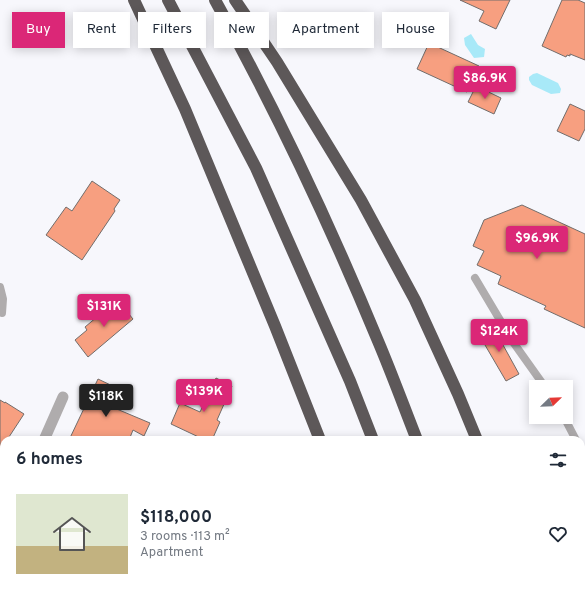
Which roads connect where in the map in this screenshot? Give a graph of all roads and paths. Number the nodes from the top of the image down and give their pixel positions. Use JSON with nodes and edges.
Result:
{"nodes":[{"id":1,"x":134,"y":0,"type":"edge"},
{"id":2,"x":168,"y":0,"type":"edge"},
{"id":3,"x":215,"y":0,"type":"edge"},
{"id":4,"x":235,"y":0,"type":"edge"},
{"id":5,"x":475,"y":278,"type":"dead end"},
{"id":6,"x":0,"y":287,"type":"edge"},
{"id":7,"x":2,"y":313,"type":"dead end"},
{"id":8,"x":540,"y":380,"type":"edge"},
{"id":9,"x":63,"y":397,"type":"dead end"},
{"id":10,"x":568,"y":424,"type":"edge"},
{"id":11,"x":46,"y":436,"type":"edge"},
{"id":12,"x":318,"y":436,"type":"edge"},
{"id":13,"x":371,"y":436,"type":"edge"},
{"id":14,"x":415,"y":436,"type":"edge"},
{"id":15,"x":475,"y":436,"type":"edge"},
{"id":16,"x":574,"y":436,"type":"edge"}],
"edges":[{"from":1,"to":12,"type":"highway"},
{"from":2,"to":13,"type":"highway"},
{"from":3,"to":14,"type":"highway"},
{"from":4,"to":15,"type":"highway"},
{"from":5,"to":8,"type":"lane"},
{"from":6,"to":7,"type":"lane"},
{"from":9,"to":11,"type":"street"},
{"from":10,"to":16,"type":"lane"}]}
